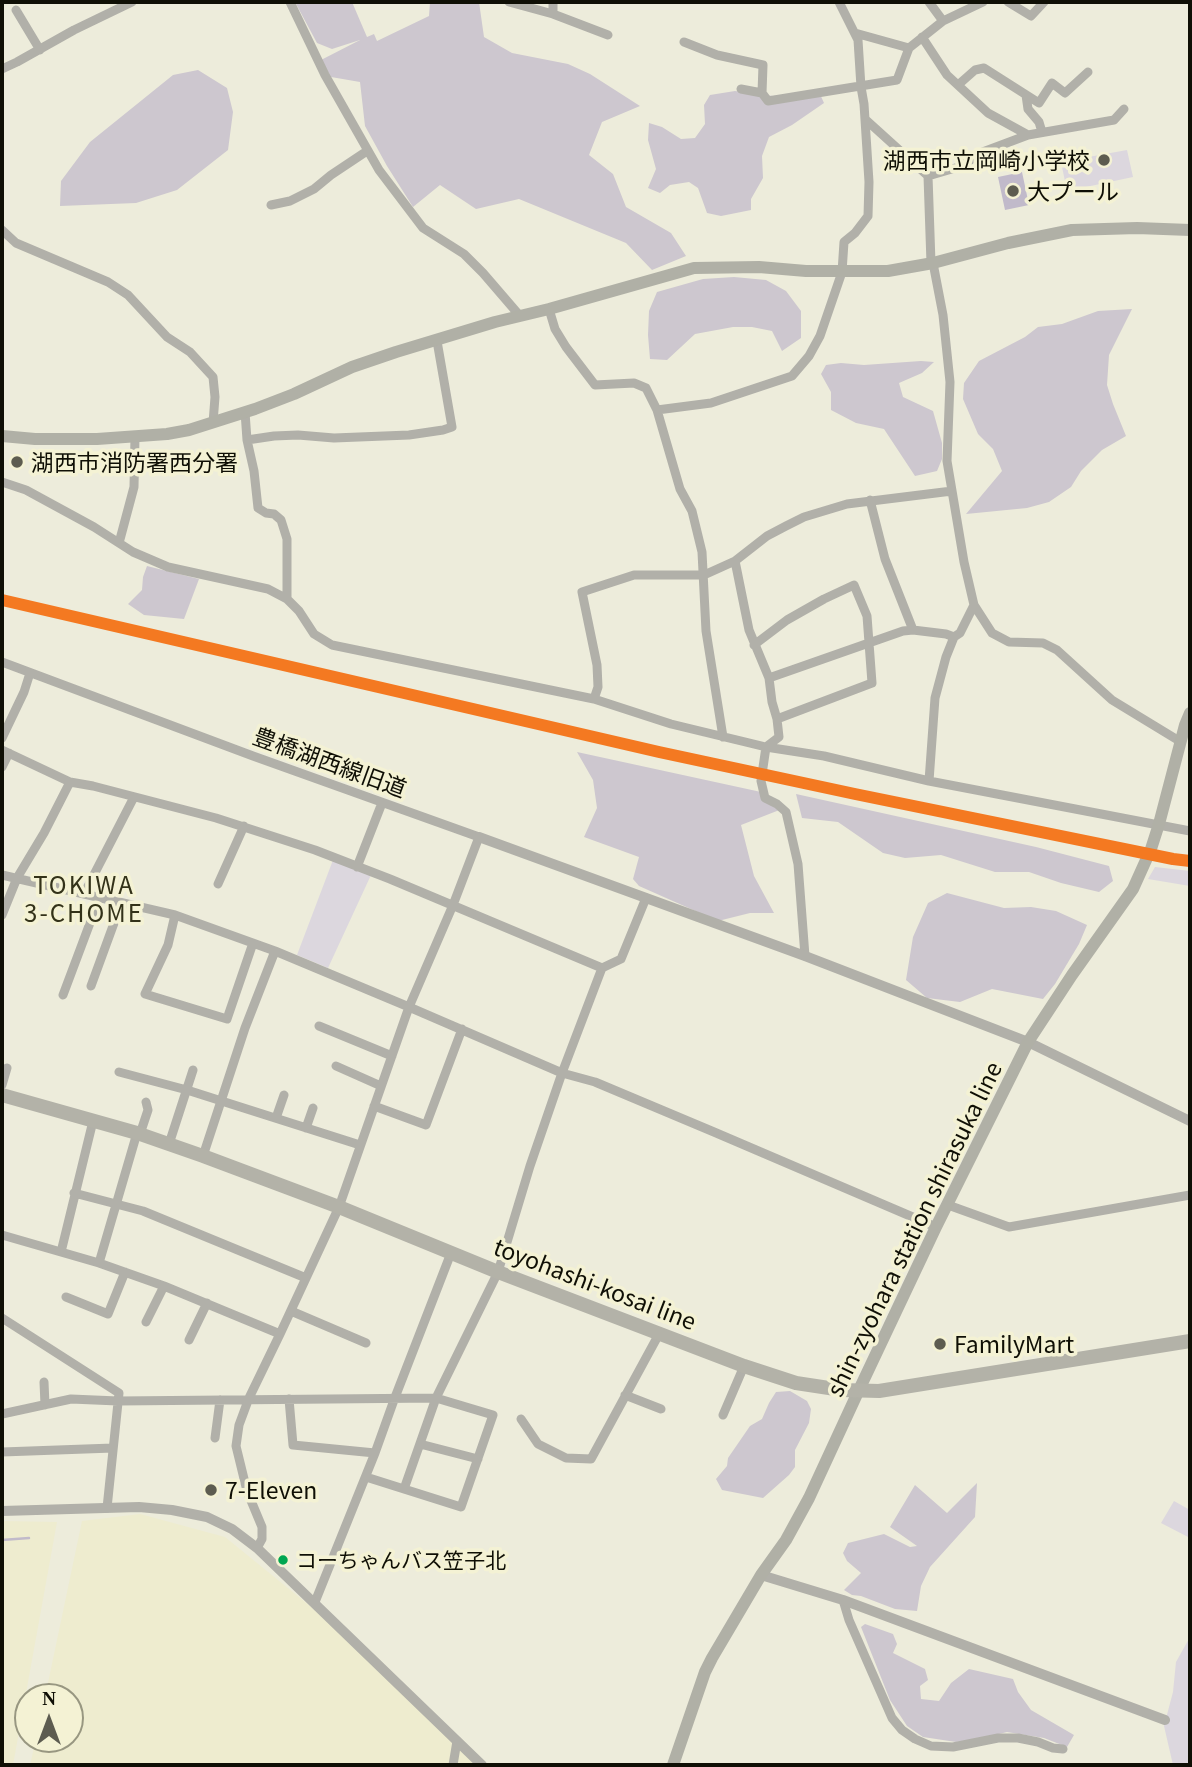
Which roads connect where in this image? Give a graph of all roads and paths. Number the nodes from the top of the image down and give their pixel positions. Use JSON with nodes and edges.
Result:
{"nodes":[{"id":1,"x":132,"y":2,"type":"edge"},
{"id":2,"x":290,"y":2,"type":"edge"},
{"id":3,"x":509,"y":2,"type":"edge"},
{"id":4,"x":553,"y":2,"type":"edge"},
{"id":5,"x":839,"y":2,"type":"edge"},
{"id":6,"x":929,"y":2,"type":"edge"},
{"id":7,"x":983,"y":2,"type":"edge"},
{"id":8,"x":1008,"y":2,"type":"edge"},
{"id":9,"x":1044,"y":2,"type":"edge"},
{"id":10,"x":16,"y":10,"type":"dead end"},
{"id":11,"x":553,"y":14,"type":"junction"},
{"id":12,"x":943,"y":21,"type":"junction"},
{"id":13,"x":855,"y":33,"type":"junction"},
{"id":14,"x":608,"y":35,"type":"dead end"},
{"id":15,"x":922,"y":37,"type":"junction"},
{"id":16,"x":684,"y":42,"type":"dead end"},
{"id":17,"x":909,"y":48,"type":"junction"},
{"id":18,"x":40,"y":50,"type":"junction"},
{"id":19,"x":2,"y":69,"type":"edge"},
{"id":20,"x":1088,"y":72,"type":"dead end"},
{"id":21,"x":958,"y":85,"type":"junction"},
{"id":22,"x":861,"y":87,"type":"junction"},
{"id":23,"x":741,"y":89,"type":"dead end"},
{"id":24,"x":762,"y":93,"type":"junction"},
{"id":25,"x":1026,"y":95,"type":"junction"},
{"id":26,"x":1039,"y":103,"type":"junction"},
{"id":27,"x":1124,"y":109,"type":"dead end"},
{"id":28,"x":1030,"y":113,"type":"junction"},
{"id":29,"x":865,"y":119,"type":"junction"},
{"id":30,"x":1042,"y":132,"type":"junction"},
{"id":31,"x":1028,"y":135,"type":"junction"},
{"id":32,"x":367,"y":151,"type":"junction"},
{"id":33,"x":928,"y":176,"type":"junction"},
{"id":34,"x":271,"y":205,"type":"dead end"},
{"id":35,"x":2,"y":230,"type":"edge"},
{"id":36,"x":1190,"y":230,"type":"edge"},
{"id":37,"x":932,"y":263,"type":"junction"},
{"id":38,"x":842,"y":272,"type":"junction"},
{"id":39,"x":549,"y":309,"type":"junction"},
{"id":40,"x":520,"y":316,"type":"junction"},
{"id":41,"x":437,"y":341,"type":"junction"},
{"id":42,"x":657,"y":410,"type":"junction"},
{"id":43,"x":245,"y":412,"type":"junction"},
{"id":44,"x":214,"y":423,"type":"junction"},
{"id":45,"x":2,"y":436,"type":"edge"},
{"id":46,"x":135,"y":436,"type":"junction"},
{"id":47,"x":247,"y":440,"type":"junction"},
{"id":48,"x":2,"y":482,"type":"edge"},
{"id":49,"x":952,"y":491,"type":"junction"},
{"id":50,"x":870,"y":500,"type":"junction"},
{"id":51,"x":119,"y":543,"type":"junction"},
{"id":52,"x":735,"y":561,"type":"junction"},
{"id":53,"x":704,"y":575,"type":"junction"},
{"id":54,"x":287,"y":599,"type":"junction"},
{"id":55,"x":974,"y":605,"type":"junction"},
{"id":56,"x":914,"y":630,"type":"junction"},
{"id":57,"x":954,"y":638,"type":"junction"},
{"id":58,"x":870,"y":642,"type":"junction"},
{"id":59,"x":754,"y":645,"type":"junction"},
{"id":60,"x":2,"y":662,"type":"edge"},
{"id":61,"x":30,"y":673,"type":"junction"},
{"id":62,"x":769,"y":678,"type":"junction"},
{"id":63,"x":594,"y":699,"type":"junction"},
{"id":64,"x":1190,"y":713,"type":"edge"},
{"id":65,"x":777,"y":719,"type":"junction"},
{"id":66,"x":723,"y":737,"type":"junction"},
{"id":67,"x":2,"y":738,"type":"edge"},
{"id":68,"x":1181,"y":742,"type":"junction"},
{"id":69,"x":766,"y":747,"type":"junction"},
{"id":70,"x":5,"y":752,"type":"edge"},
{"id":71,"x":2,"y":768,"type":"edge"},
{"id":72,"x":929,"y":781,"type":"junction"},
{"id":73,"x":71,"y":782,"type":"junction"},
{"id":74,"x":134,"y":797,"type":"junction"},
{"id":75,"x":382,"y":803,"type":"junction"},
{"id":76,"x":1159,"y":824,"type":"junction"},
{"id":77,"x":244,"y":826,"type":"junction"},
{"id":78,"x":1190,"y":831,"type":"edge"},
{"id":79,"x":479,"y":837,"type":"junction"},
{"id":80,"x":357,"y":867,"type":"junction"},
{"id":81,"x":2,"y":875,"type":"edge"},
{"id":82,"x":17,"y":878,"type":"junction"},
{"id":83,"x":218,"y":884,"type":"dead end"},
{"id":84,"x":83,"y":894,"type":"junction"},
{"id":85,"x":646,"y":898,"type":"junction"},
{"id":86,"x":99,"y":899,"type":"junction"},
{"id":87,"x":121,"y":904,"type":"junction"},
{"id":88,"x":453,"y":905,"type":"junction"},
{"id":89,"x":2,"y":915,"type":"edge"},
{"id":90,"x":175,"y":915,"type":"junction"},
{"id":91,"x":253,"y":943,"type":"junction"},
{"id":92,"x":275,"y":951,"type":"junction"},
{"id":93,"x":805,"y":956,"type":"junction"},
{"id":94,"x":602,"y":968,"type":"junction"},
{"id":95,"x":91,"y":986,"type":"dead end"},
{"id":96,"x":64,"y":995,"type":"dead end"},
{"id":97,"x":410,"y":1007,"type":"junction"},
{"id":98,"x":319,"y":1026,"type":"dead end"},
{"id":99,"x":462,"y":1029,"type":"junction"},
{"id":100,"x":1028,"y":1042,"type":"junction"},
{"id":101,"x":392,"y":1056,"type":"junction"},
{"id":102,"x":335,"y":1066,"type":"dead end"},
{"id":103,"x":7,"y":1068,"type":"dead end"},
{"id":104,"x":193,"y":1070,"type":"dead end"},
{"id":105,"x":119,"y":1072,"type":"dead end"},
{"id":106,"x":562,"y":1073,"type":"junction"},
{"id":107,"x":381,"y":1086,"type":"junction"},
{"id":108,"x":187,"y":1090,"type":"junction"},
{"id":109,"x":3,"y":1095,"type":"edge"},
{"id":110,"x":284,"y":1095,"type":"dead end"},
{"id":111,"x":220,"y":1101,"type":"junction"},
{"id":112,"x":146,"y":1102,"type":"dead end"},
{"id":113,"x":374,"y":1106,"type":"junction"},
{"id":114,"x":313,"y":1108,"type":"dead end"},
{"id":115,"x":276,"y":1118,"type":"junction"},
{"id":116,"x":93,"y":1121,"type":"junction"},
{"id":117,"x":1190,"y":1121,"type":"edge"},
{"id":118,"x":306,"y":1128,"type":"junction"},
{"id":119,"x":139,"y":1133,"type":"junction"},
{"id":120,"x":169,"y":1144,"type":"junction"},
{"id":121,"x":360,"y":1145,"type":"junction"},
{"id":122,"x":203,"y":1156,"type":"junction"},
{"id":123,"x":74,"y":1193,"type":"junction"},
{"id":124,"x":1190,"y":1195,"type":"edge"},
{"id":125,"x":117,"y":1204,"type":"junction"},
{"id":126,"x":948,"y":1205,"type":"junction"},
{"id":127,"x":338,"y":1207,"type":"junction"},
{"id":128,"x":936,"y":1227,"type":"junction"},
{"id":129,"x":2,"y":1235,"type":"edge"},
{"id":130,"x":61,"y":1252,"type":"junction"},
{"id":131,"x":451,"y":1253,"type":"junction"},
{"id":132,"x":99,"y":1263,"type":"junction"},
{"id":133,"x":125,"y":1272,"type":"junction"},
{"id":134,"x":498,"y":1272,"type":"junction"},
{"id":135,"x":306,"y":1278,"type":"junction"},
{"id":136,"x":164,"y":1286,"type":"junction"},
{"id":137,"x":66,"y":1297,"type":"dead end"},
{"id":138,"x":207,"y":1303,"type":"junction"},
{"id":139,"x":291,"y":1311,"type":"junction"},
{"id":140,"x":2,"y":1318,"type":"edge"},
{"id":141,"x":146,"y":1322,"type":"dead end"},
{"id":142,"x":280,"y":1334,"type":"junction"},
{"id":143,"x":659,"y":1334,"type":"junction"},
{"id":144,"x":189,"y":1340,"type":"dead end"},
{"id":145,"x":1190,"y":1341,"type":"edge"},
{"id":146,"x":366,"y":1343,"type":"dead end"},
{"id":147,"x":744,"y":1366,"type":"junction"},
{"id":148,"x":44,"y":1382,"type":"dead end"},
{"id":149,"x":858,"y":1392,"type":"junction"},
{"id":150,"x":625,"y":1395,"type":"junction"},
{"id":151,"x":249,"y":1398,"type":"junction"},
{"id":152,"x":436,"y":1398,"type":"junction"},
{"id":153,"x":289,"y":1399,"type":"junction"},
{"id":154,"x":394,"y":1399,"type":"junction"},
{"id":155,"x":220,"y":1400,"type":"junction"},
{"id":156,"x":117,"y":1401,"type":"junction"},
{"id":157,"x":45,"y":1405,"type":"junction"},
{"id":158,"x":661,"y":1409,"type":"dead end"},
{"id":159,"x":2,"y":1413,"type":"edge"},
{"id":160,"x":723,"y":1415,"type":"dead end"},
{"id":161,"x":521,"y":1419,"type":"dead end"},
{"id":162,"x":215,"y":1438,"type":"dead end"},
{"id":163,"x":420,"y":1444,"type":"junction"},
{"id":164,"x":113,"y":1448,"type":"junction"},
{"id":165,"x":2,"y":1452,"type":"edge"},
{"id":166,"x":375,"y":1453,"type":"junction"},
{"id":167,"x":478,"y":1459,"type":"junction"},
{"id":168,"x":366,"y":1477,"type":"junction"},
{"id":169,"x":404,"y":1489,"type":"junction"},
{"id":170,"x":107,"y":1508,"type":"junction"},
{"id":171,"x":2,"y":1511,"type":"edge"},
{"id":172,"x":257,"y":1548,"type":"junction"},
{"id":173,"x":761,"y":1575,"type":"junction"},
{"id":174,"x":843,"y":1600,"type":"junction"},
{"id":175,"x":315,"y":1602,"type":"junction"},
{"id":176,"x":1165,"y":1720,"type":"dead end"},
{"id":177,"x":457,"y":1741,"type":"junction"},
{"id":178,"x":1063,"y":1749,"type":"dead end"},
{"id":179,"x":453,"y":1765,"type":"edge"},
{"id":180,"x":482,"y":1765,"type":"edge"},
{"id":181,"x":673,"y":1765,"type":"edge"}],
"edges":[{"from":1,"to":18,"type":"street"},
{"from":2,"to":32,"type":"street"},
{"from":3,"to":11,"type":"street"},
{"from":4,"to":11,"type":"street"},
{"from":5,"to":13,"type":"street"},
{"from":6,"to":12,"type":"street"},
{"from":7,"to":12,"type":"street"},
{"from":8,"to":9,"type":"street"},
{"from":10,"to":18,"type":"street"},
{"from":11,"to":14,"type":"street"},
{"from":12,"to":15,"type":"street"},
{"from":13,"to":17,"type":"street"},
{"from":13,"to":22,"type":"street"},
{"from":15,"to":17,"type":"street"},
{"from":15,"to":21,"type":"street"},
{"from":16,"to":24,"type":"street"},
{"from":17,"to":22,"type":"street"},
{"from":18,"to":19,"type":"street"},
{"from":20,"to":26,"type":"street"},
{"from":21,"to":25,"type":"street"},
{"from":21,"to":31,"type":"street"},
{"from":22,"to":24,"type":"street"},
{"from":22,"to":29,"type":"street"},
{"from":23,"to":24,"type":"street"},
{"from":25,"to":26,"type":"street"},
{"from":25,"to":28,"type":"street"},
{"from":26,"to":28,"type":"street"},
{"from":27,"to":30,"type":"street"},
{"from":28,"to":30,"type":"street"},
{"from":29,"to":33,"type":"street"},
{"from":29,"to":38,"type":"street"},
{"from":30,"to":31,"type":"street"},
{"from":31,"to":33,"type":"street"},
{"from":32,"to":34,"type":"street"},
{"from":32,"to":40,"type":"street"},
{"from":33,"to":37,"type":"street"},
{"from":35,"to":44,"type":"street"},
{"from":36,"to":37,"type":"main road"},
{"from":37,"to":38,"type":"main road"},
{"from":37,"to":49,"type":"street"},
{"from":38,"to":39,"type":"main road"},
{"from":38,"to":42,"type":"street"},
{"from":39,"to":40,"type":"main road"},
{"from":39,"to":42,"type":"street"},
{"from":40,"to":41,"type":"main road"},
{"from":41,"to":43,"type":"main road"},
{"from":41,"to":47,"type":"street"},
{"from":42,"to":53,"type":"street"},
{"from":43,"to":44,"type":"main road"},
{"from":43,"to":47,"type":"street"},
{"from":44,"to":46,"type":"main road"},
{"from":45,"to":46,"type":"main road"},
{"from":46,"to":51,"type":"street"},
{"from":47,"to":54,"type":"street"},
{"from":48,"to":51,"type":"street"},
{"from":49,"to":50,"type":"street"},
{"from":49,"to":55,"type":"street"},
{"from":50,"to":52,"type":"street"},
{"from":50,"to":56,"type":"street"},
{"from":51,"to":54,"type":"street"},
{"from":52,"to":53,"type":"street"},
{"from":52,"to":59,"type":"street"},
{"from":53,"to":63,"type":"street"},
{"from":53,"to":66,"type":"street"},
{"from":54,"to":63,"type":"street"},
{"from":55,"to":57,"type":"street"},
{"from":55,"to":68,"type":"street"},
{"from":56,"to":57,"type":"street"},
{"from":56,"to":58,"type":"street"},
{"from":57,"to":72,"type":"street"},
{"from":58,"to":59,"type":"street"},
{"from":58,"to":62,"type":"street"},
{"from":58,"to":65,"type":"street"},
{"from":59,"to":62,"type":"street"},
{"from":60,"to":61,"type":"street","name":"豊橋湖西線旧道"},
{"from":61,"to":67,"type":"street"},
{"from":61,"to":75,"type":"street","name":"豊橋湖西線旧道"},
{"from":62,"to":65,"type":"street"},
{"from":63,"to":66,"type":"street"},
{"from":64,"to":68,"type":"main road","name":"shin-zyohara station shirasuka line"},
{"from":65,"to":69,"type":"street"},
{"from":66,"to":69,"type":"street"},
{"from":68,"to":76,"type":"main road","name":"shin-zyohara station shirasuka line"},
{"from":69,"to":72,"type":"street"},
{"from":69,"to":93,"type":"street"},
{"from":70,"to":71,"type":"street"},
{"from":70,"to":73,"type":"street"},
{"from":72,"to":76,"type":"street"},
{"from":73,"to":74,"type":"street"},
{"from":73,"to":82,"type":"street"},
{"from":74,"to":77,"type":"street"},
{"from":74,"to":84,"type":"street"},
{"from":75,"to":79,"type":"street","name":"豊橋湖西線旧道"},
{"from":75,"to":80,"type":"street"},
{"from":76,"to":78,"type":"street"},
{"from":76,"to":100,"type":"main road","name":"shin-zyohara station shirasuka line"},
{"from":77,"to":80,"type":"street"},
{"from":77,"to":83,"type":"street"},
{"from":79,"to":85,"type":"street","name":"豊橋湖西線旧道"},
{"from":79,"to":88,"type":"street"},
{"from":80,"to":88,"type":"street"},
{"from":81,"to":82,"type":"street"},
{"from":82,"to":84,"type":"street"},
{"from":82,"to":89,"type":"street"},
{"from":84,"to":86,"type":"street"},
{"from":85,"to":93,"type":"street","name":"豊橋湖西線旧道"},
{"from":85,"to":94,"type":"street"},
{"from":86,"to":87,"type":"street"},
{"from":86,"to":96,"type":"street"},
{"from":87,"to":90,"type":"street"},
{"from":87,"to":95,"type":"street"},
{"from":88,"to":94,"type":"street"},
{"from":88,"to":97,"type":"street"},
{"from":90,"to":91,"type":"street"},
{"from":90,"to":91,"type":"street"},
{"from":91,"to":92,"type":"street"},
{"from":92,"to":97,"type":"street"},
{"from":92,"to":111,"type":"street"},
{"from":93,"to":100,"type":"street","name":"豊橋湖西線旧道"},
{"from":94,"to":106,"type":"street"},
{"from":97,"to":99,"type":"street"},
{"from":97,"to":101,"type":"street"},
{"from":98,"to":101,"type":"street"},
{"from":99,"to":106,"type":"street"},
{"from":99,"to":113,"type":"street"},
{"from":100,"to":117,"type":"street","name":"豊橋湖西線旧道"},
{"from":100,"to":126,"type":"main road","name":"shin-zyohara station shirasuka line"},
{"from":101,"to":107,"type":"street"},
{"from":102,"to":107,"type":"street"},
{"from":103,"to":109,"type":"street"},
{"from":104,"to":108,"type":"street"},
{"from":105,"to":108,"type":"street"},
{"from":106,"to":128,"type":"street"},
{"from":106,"to":134,"type":"street"},
{"from":107,"to":113,"type":"street"},
{"from":108,"to":111,"type":"street"},
{"from":108,"to":120,"type":"street"},
{"from":109,"to":116,"type":"main road","name":"toyohashi-kosai line"},
{"from":110,"to":115,"type":"street"},
{"from":111,"to":115,"type":"street"},
{"from":111,"to":122,"type":"street"},
{"from":112,"to":119,"type":"street"},
{"from":113,"to":121,"type":"street"},
{"from":114,"to":118,"type":"street"},
{"from":115,"to":118,"type":"street"},
{"from":116,"to":119,"type":"main road","name":"toyohashi-kosai line"},
{"from":116,"to":123,"type":"street"},
{"from":118,"to":121,"type":"street"},
{"from":119,"to":120,"type":"main road","name":"toyohashi-kosai line"},
{"from":119,"to":125,"type":"street"},
{"from":120,"to":122,"type":"main road","name":"toyohashi-kosai line"},
{"from":121,"to":127,"type":"street"},
{"from":122,"to":127,"type":"main road","name":"toyohashi-kosai line"},
{"from":123,"to":125,"type":"street"},
{"from":123,"to":130,"type":"street"},
{"from":124,"to":126,"type":"street"},
{"from":125,"to":132,"type":"street"},
{"from":125,"to":135,"type":"street"},
{"from":126,"to":128,"type":"main road","name":"shin-zyohara station shirasuka line"},
{"from":127,"to":131,"type":"main road","name":"toyohashi-kosai line"},
{"from":127,"to":135,"type":"street"},
{"from":128,"to":149,"type":"main road","name":"shin-zyohara station shirasuka line"},
{"from":129,"to":130,"type":"street"},
{"from":130,"to":132,"type":"street"},
{"from":131,"to":134,"type":"main road","name":"toyohashi-kosai line"},
{"from":131,"to":154,"type":"street"},
{"from":132,"to":133,"type":"street"},
{"from":133,"to":136,"type":"street"},
{"from":133,"to":137,"type":"street"},
{"from":134,"to":143,"type":"main road","name":"toyohashi-kosai line"},
{"from":134,"to":152,"type":"street"},
{"from":135,"to":139,"type":"street"},
{"from":136,"to":138,"type":"street"},
{"from":136,"to":141,"type":"street"},
{"from":138,"to":142,"type":"street"},
{"from":138,"to":144,"type":"street"},
{"from":139,"to":142,"type":"street"},
{"from":139,"to":146,"type":"street"},
{"from":140,"to":156,"type":"street"},
{"from":142,"to":151,"type":"street"},
{"from":143,"to":147,"type":"main road","name":"toyohashi-kosai line"},
{"from":143,"to":150,"type":"street"},
{"from":145,"to":149,"type":"main road","name":"toyohashi-kosai line"},
{"from":147,"to":149,"type":"main road","name":"toyohashi-kosai line"},
{"from":147,"to":160,"type":"street"},
{"from":148,"to":157,"type":"street"},
{"from":149,"to":173,"type":"main road","name":"shin-zyohara station shirasuka line"},
{"from":150,"to":158,"type":"street"},
{"from":150,"to":161,"type":"street"},
{"from":151,"to":153,"type":"street"},
{"from":151,"to":155,"type":"street"},
{"from":151,"to":172,"type":"street"},
{"from":152,"to":154,"type":"street"},
{"from":152,"to":163,"type":"street"},
{"from":152,"to":167,"type":"street"},
{"from":153,"to":154,"type":"street"},
{"from":153,"to":166,"type":"street"},
{"from":154,"to":166,"type":"street"},
{"from":155,"to":156,"type":"street"},
{"from":155,"to":162,"type":"street"},
{"from":156,"to":157,"type":"street"},
{"from":156,"to":164,"type":"street"},
{"from":157,"to":159,"type":"street"},
{"from":163,"to":167,"type":"street"},
{"from":163,"to":169,"type":"street"},
{"from":164,"to":165,"type":"street"},
{"from":164,"to":170,"type":"street"},
{"from":166,"to":168,"type":"street"},
{"from":167,"to":169,"type":"street"},
{"from":168,"to":169,"type":"street"},
{"from":168,"to":175,"type":"street"},
{"from":170,"to":171,"type":"street"},
{"from":170,"to":172,"type":"street"},
{"from":172,"to":175,"type":"street"},
{"from":173,"to":174,"type":"street"},
{"from":173,"to":181,"type":"main road","name":"shin-zyohara station shirasuka line"},
{"from":174,"to":176,"type":"street"},
{"from":174,"to":178,"type":"street"},
{"from":175,"to":177,"type":"street"},
{"from":177,"to":179,"type":"street"},
{"from":177,"to":180,"type":"street"}]}
